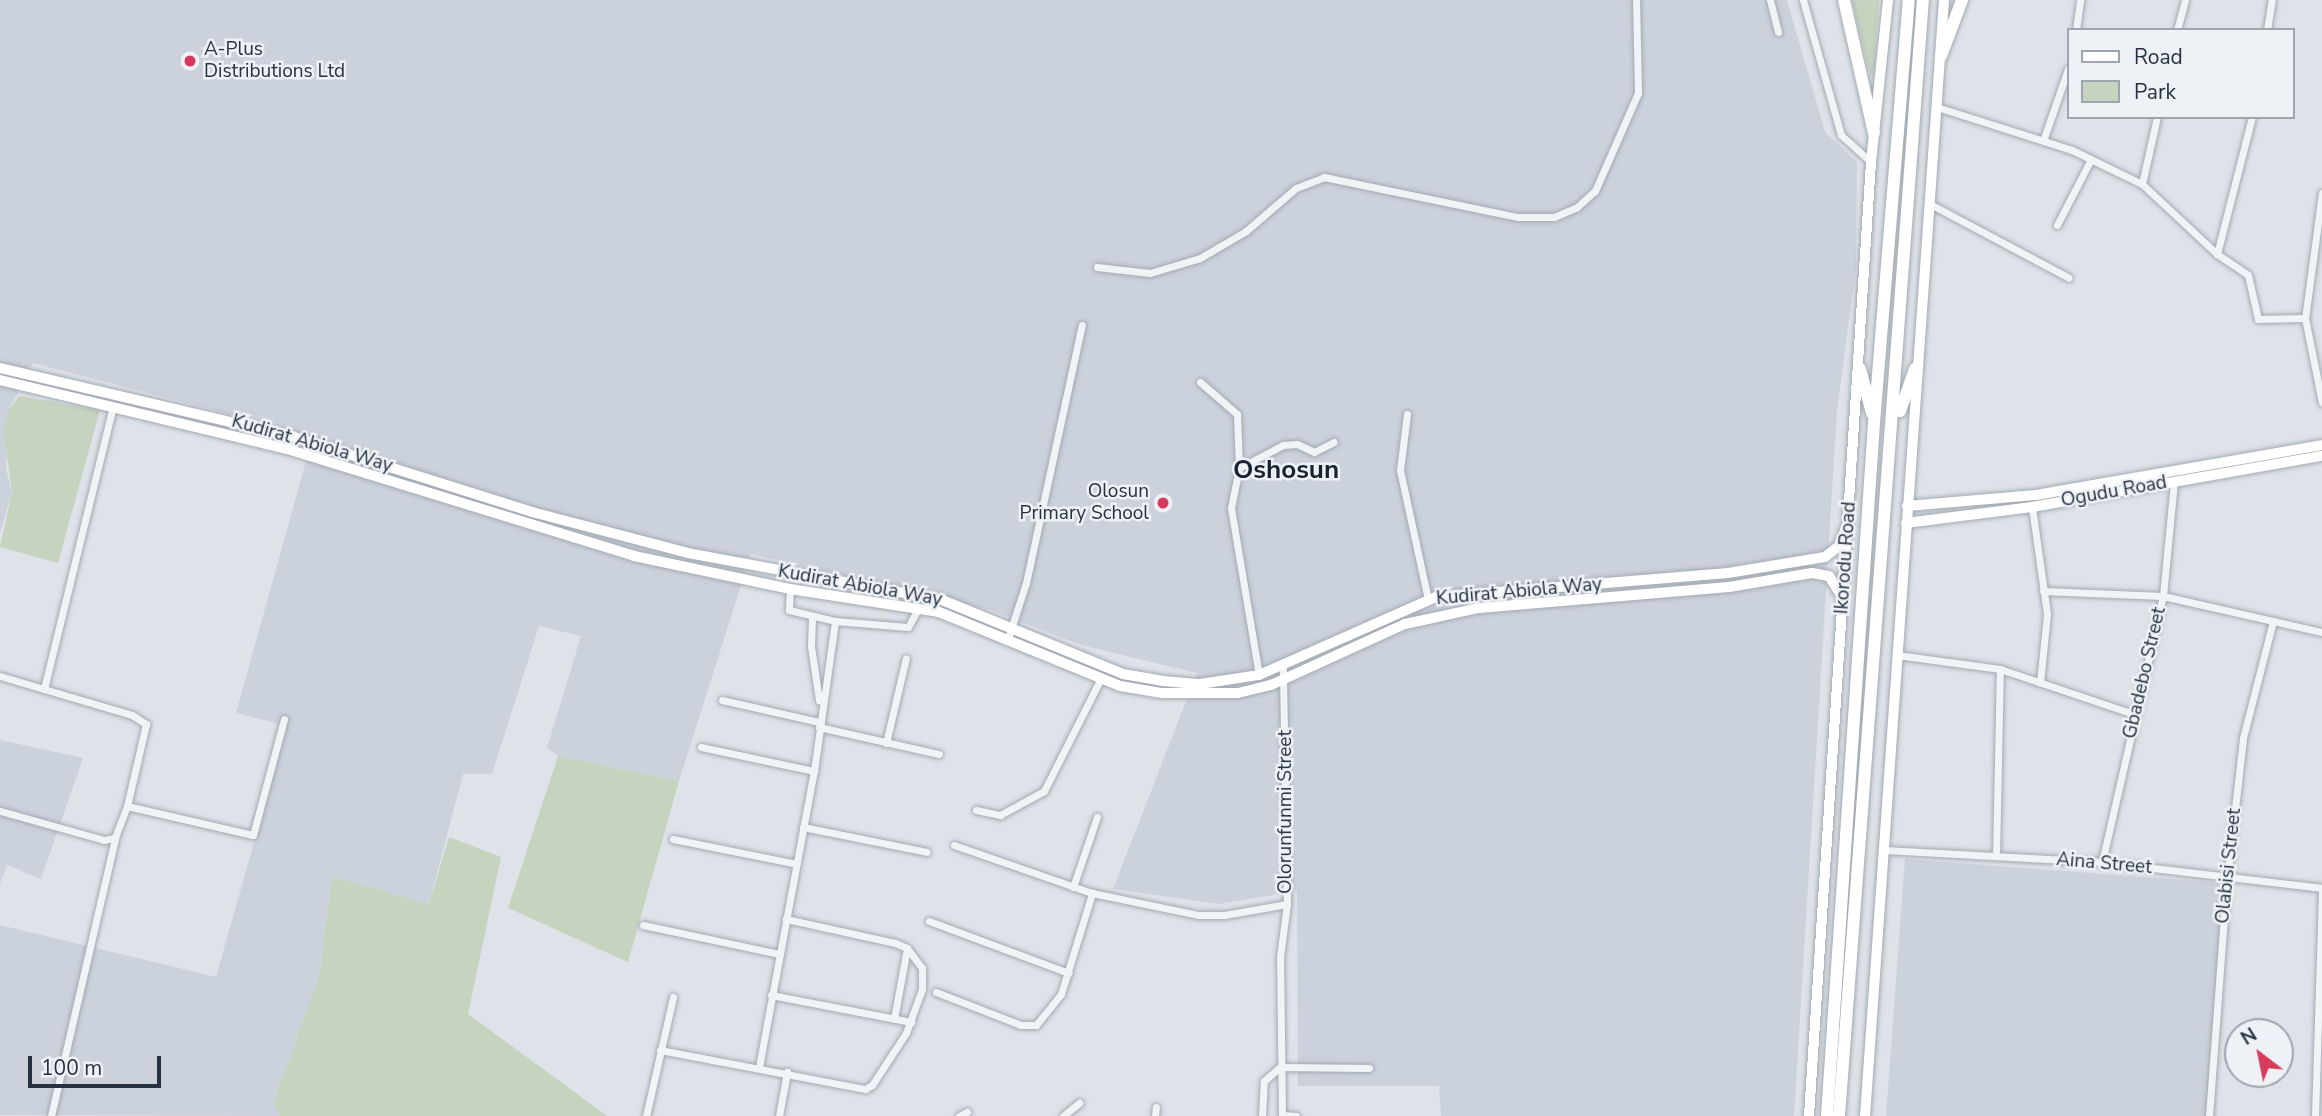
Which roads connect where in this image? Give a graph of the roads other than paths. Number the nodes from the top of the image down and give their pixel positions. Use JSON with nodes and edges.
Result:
{"nodes":[{"id":1,"x":1636,"y":0,"type":"edge"},
{"id":2,"x":1770,"y":0,"type":"edge"},
{"id":3,"x":1803,"y":0,"type":"edge"},
{"id":4,"x":1844,"y":0,"type":"edge"},
{"id":5,"x":1888,"y":0,"type":"edge"},
{"id":6,"x":1909,"y":0,"type":"edge"},
{"id":7,"x":1923,"y":0,"type":"edge"},
{"id":8,"x":1944,"y":0,"type":"edge"},
{"id":9,"x":1962,"y":0,"type":"edge"},
{"id":10,"x":2080,"y":0,"type":"edge"},
{"id":11,"x":2185,"y":0,"type":"edge"},
{"id":12,"x":2272,"y":0,"type":"edge"},
{"id":13,"x":2076,"y":28,"type":"edge"},
{"id":14,"x":2178,"y":28,"type":"edge"},
{"id":15,"x":2267,"y":28,"type":"edge"},
{"id":16,"x":1778,"y":32,"type":"dead end"},
{"id":17,"x":1941,"y":56,"type":"junction"},
{"id":18,"x":2066,"y":75,"type":"edge"},
{"id":19,"x":1937,"y":107,"type":"junction"},
{"id":20,"x":2157,"y":119,"type":"edge"},
{"id":21,"x":2251,"y":119,"type":"edge"},
{"id":22,"x":1874,"y":133,"type":"junction"},
{"id":23,"x":2043,"y":141,"type":"junction"},
{"id":24,"x":2091,"y":159,"type":"junction"},
{"id":25,"x":1871,"y":162,"type":"junction"},
{"id":26,"x":2142,"y":184,"type":"junction"},
{"id":27,"x":2322,"y":193,"type":"edge"},
{"id":28,"x":1930,"y":204,"type":"junction"},
{"id":29,"x":2057,"y":225,"type":"dead end"},
{"id":30,"x":2217,"y":254,"type":"junction"},
{"id":31,"x":1097,"y":267,"type":"dead end"},
{"id":32,"x":2069,"y":278,"type":"dead end"},
{"id":33,"x":2305,"y":318,"type":"junction"},
{"id":34,"x":1082,"y":326,"type":"dead end"},
{"id":35,"x":0,"y":368,"type":"edge"},
{"id":36,"x":1860,"y":369,"type":"junction"},
{"id":37,"x":1915,"y":369,"type":"junction"},
{"id":38,"x":0,"y":380,"type":"edge"},
{"id":39,"x":1200,"y":382,"type":"dead end"},
{"id":40,"x":2322,"y":402,"type":"edge"},
{"id":41,"x":113,"y":405,"type":"junction"},
{"id":42,"x":1407,"y":414,"type":"dead end"},
{"id":43,"x":1874,"y":423,"type":"junction"},
{"id":44,"x":1894,"y":424,"type":"junction"},
{"id":45,"x":1334,"y":442,"type":"dead end"},
{"id":46,"x":2322,"y":445,"type":"edge"},
{"id":47,"x":2322,"y":456,"type":"edge"},
{"id":48,"x":1239,"y":468,"type":"junction"},
{"id":49,"x":2174,"y":481,"type":"junction"},
{"id":50,"x":1907,"y":506,"type":"junction"},
{"id":51,"x":2032,"y":507,"type":"junction"},
{"id":52,"x":1849,"y":511,"type":"junction"},
{"id":53,"x":1906,"y":523,"type":"junction"},
{"id":54,"x":813,"y":577,"type":"junction"},
{"id":55,"x":790,"y":589,"type":"junction"},
{"id":56,"x":810,"y":591,"type":"junction"},
{"id":57,"x":2043,"y":591,"type":"junction"},
{"id":58,"x":2163,"y":596,"type":"junction"},
{"id":59,"x":1842,"y":597,"type":"junction"},
{"id":60,"x":1428,"y":600,"type":"junction"},
{"id":61,"x":919,"y":607,"type":"junction"},
{"id":62,"x":812,"y":617,"type":"junction"},
{"id":63,"x":835,"y":621,"type":"junction"},
{"id":64,"x":2273,"y":621,"type":"junction"},
{"id":65,"x":1012,"y":626,"type":"junction"},
{"id":66,"x":2322,"y":632,"type":"edge"},
{"id":67,"x":1008,"y":638,"type":"junction"},
{"id":68,"x":1897,"y":655,"type":"junction"},
{"id":69,"x":906,"y":658,"type":"dead end"},
{"id":70,"x":1283,"y":666,"type":"junction"},
{"id":71,"x":2000,"y":669,"type":"junction"},
{"id":72,"x":1259,"y":675,"type":"junction"},
{"id":73,"x":0,"y":676,"type":"edge"},
{"id":74,"x":1101,"y":678,"type":"junction"},
{"id":75,"x":1286,"y":678,"type":"junction"},
{"id":76,"x":2040,"y":683,"type":"junction"},
{"id":77,"x":44,"y":689,"type":"junction"},
{"id":78,"x":722,"y":700,"type":"dead end"},
{"id":79,"x":820,"y":708,"type":"junction"},
{"id":80,"x":2134,"y":714,"type":"junction"},
{"id":81,"x":284,"y":719,"type":"dead end"},
{"id":82,"x":819,"y":725,"type":"junction"},
{"id":83,"x":886,"y":743,"type":"junction"},
{"id":84,"x":701,"y":747,"type":"dead end"},
{"id":85,"x":939,"y":754,"type":"dead end"},
{"id":86,"x":814,"y":771,"type":"junction"},
{"id":87,"x":127,"y":806,"type":"junction"},
{"id":88,"x":976,"y":810,"type":"dead end"},
{"id":89,"x":0,"y":811,"type":"edge"},
{"id":90,"x":1097,"y":817,"type":"dead end"},
{"id":91,"x":803,"y":827,"type":"junction"},
{"id":92,"x":115,"y":838,"type":"junction"},
{"id":93,"x":673,"y":839,"type":"dead end"},
{"id":94,"x":954,"y":845,"type":"dead end"},
{"id":95,"x":1885,"y":850,"type":"junction"},
{"id":96,"x":927,"y":852,"type":"dead end"},
{"id":97,"x":1996,"y":856,"type":"junction"},
{"id":98,"x":2102,"y":862,"type":"junction"},
{"id":99,"x":797,"y":864,"type":"junction"},
{"id":100,"x":2227,"y":879,"type":"junction"},
{"id":101,"x":1073,"y":887,"type":"junction"},
{"id":102,"x":2322,"y":890,"type":"edge"},
{"id":103,"x":1092,"y":893,"type":"junction"},
{"id":104,"x":1287,"y":904,"type":"junction"},
{"id":105,"x":786,"y":919,"type":"junction"},
{"id":106,"x":929,"y":922,"type":"dead end"},
{"id":107,"x":643,"y":925,"type":"dead end"},
{"id":108,"x":907,"y":948,"type":"junction"},
{"id":109,"x":780,"y":954,"type":"junction"},
{"id":110,"x":1069,"y":974,"type":"junction"},
{"id":111,"x":936,"y":992,"type":"dead end"},
{"id":112,"x":771,"y":995,"type":"junction"},
{"id":113,"x":673,"y":997,"type":"dead end"},
{"id":114,"x":894,"y":1019,"type":"junction"},
{"id":115,"x":911,"y":1022,"type":"junction"},
{"id":116,"x":660,"y":1050,"type":"junction"},
{"id":117,"x":759,"y":1067,"type":"junction"},
{"id":118,"x":1280,"y":1067,"type":"junction"},
{"id":119,"x":1369,"y":1068,"type":"dead end"},
{"id":120,"x":787,"y":1072,"type":"junction"},
{"id":121,"x":1079,"y":1103,"type":"dead end"},
{"id":122,"x":1156,"y":1107,"type":"dead end"},
{"id":123,"x":967,"y":1111,"type":"dead end"},
{"id":124,"x":51,"y":1116,"type":"edge"},
{"id":125,"x":646,"y":1116,"type":"edge"},
{"id":126,"x":779,"y":1116,"type":"edge"},
{"id":127,"x":959,"y":1116,"type":"edge"},
{"id":128,"x":1063,"y":1116,"type":"edge"},
{"id":129,"x":1155,"y":1116,"type":"edge"},
{"id":130,"x":1262,"y":1116,"type":"edge"},
{"id":131,"x":1282,"y":1116,"type":"edge"},
{"id":132,"x":1296,"y":1116,"type":"edge"},
{"id":133,"x":1809,"y":1116,"type":"edge"},
{"id":134,"x":1827,"y":1116,"type":"edge"},
{"id":135,"x":1839,"y":1116,"type":"edge"},
{"id":136,"x":1865,"y":1116,"type":"edge"},
{"id":137,"x":2209,"y":1116,"type":"edge"},
{"id":138,"x":2315,"y":1116,"type":"edge"}],
"edges":[{"from":1,"to":31,"type":"street"},
{"from":2,"to":16,"type":"street"},
{"from":3,"to":25,"type":"street"},
{"from":4,"to":22,"type":"highway"},
{"from":5,"to":22,"type":"main road","name":"Ikorodu Road"},
{"from":6,"to":43,"type":"highway","name":"Ikorodu Road"},
{"from":7,"to":44,"type":"highway","name":"Ikorodu Road"},
{"from":8,"to":17,"type":"main road"},
{"from":9,"to":17,"type":"highway"},
{"from":10,"to":13,"type":"street"},
{"from":11,"to":14,"type":"street"},
{"from":12,"to":15,"type":"street"},
{"from":17,"to":19,"type":"main road"},
{"from":18,"to":23,"type":"street"},
{"from":19,"to":23,"type":"street"},
{"from":19,"to":28,"type":"main road"},
{"from":20,"to":26,"type":"street"},
{"from":21,"to":30,"type":"street"},
{"from":22,"to":25,"type":"main road","name":"Ikorodu Road"},
{"from":23,"to":24,"type":"street"},
{"from":24,"to":26,"type":"street"},
{"from":24,"to":29,"type":"street"},
{"from":25,"to":36,"type":"main road","name":"Ikorodu Road"},
{"from":26,"to":30,"type":"street"},
{"from":27,"to":33,"type":"street"},
{"from":28,"to":32,"type":"street"},
{"from":28,"to":37,"type":"main road"},
{"from":30,"to":33,"type":"street"},
{"from":33,"to":40,"type":"street"},
{"from":34,"to":65,"type":"street"},
{"from":35,"to":54,"type":"main road","name":"Kudirat Abiola Way"},
{"from":36,"to":43,"type":"highway"},
{"from":36,"to":52,"type":"main road","name":"Ikorodu Road"},
{"from":37,"to":44,"type":"highway"},
{"from":37,"to":50,"type":"main road"},
{"from":38,"to":41,"type":"main road","name":"Kudirat Abiola Way"},
{"from":39,"to":48,"type":"street"},
{"from":41,"to":55,"type":"main road","name":"Kudirat Abiola Way"},
{"from":41,"to":77,"type":"street"},
{"from":42,"to":60,"type":"street"},
{"from":43,"to":134,"type":"highway","name":"Ikorodu Road"},
{"from":44,"to":135,"type":"highway","name":"Ikorodu Road"},
{"from":45,"to":48,"type":"street"},
{"from":46,"to":50,"type":"main road","name":"Ogudu Road"},
{"from":47,"to":49,"type":"main road","name":"Ogudu Road"},
{"from":48,"to":72,"type":"street"},
{"from":49,"to":51,"type":"main road","name":"Ogudu Road"},
{"from":49,"to":58,"type":"street","name":"Gbadebo Street"},
{"from":50,"to":53,"type":"main road"},
{"from":51,"to":53,"type":"main road","name":"Ogudu Road"},
{"from":51,"to":57,"type":"street"},
{"from":52,"to":59,"type":"main road","name":"Ikorodu Road"},
{"from":52,"to":60,"type":"main road","name":"Kudirat Abiola Way"},
{"from":53,"to":68,"type":"main road"},
{"from":54,"to":56,"type":"main road"},
{"from":54,"to":65,"type":"main road","name":"Kudirat Abiola Way"},
{"from":55,"to":56,"type":"main road","name":"Kudirat Abiola Way"},
{"from":55,"to":62,"type":"street"},
{"from":56,"to":61,"type":"main road","name":"Kudirat Abiola Way"},
{"from":57,"to":58,"type":"street"},
{"from":57,"to":76,"type":"street"},
{"from":58,"to":64,"type":"street"},
{"from":58,"to":80,"type":"street","name":"Gbadebo Street"},
{"from":59,"to":75,"type":"main road","name":"Kudirat Abiola Way"},
{"from":59,"to":133,"type":"main road","name":"Ikorodu Road"},
{"from":60,"to":70,"type":"main road","name":"Kudirat Abiola Way"},
{"from":61,"to":63,"type":"street"},
{"from":61,"to":67,"type":"main road","name":"Kudirat Abiola Way"},
{"from":62,"to":63,"type":"street"},
{"from":62,"to":79,"type":"street"},
{"from":63,"to":79,"type":"street"},
{"from":64,"to":66,"type":"street"},
{"from":64,"to":100,"type":"street","name":"Olabisi Street"},
{"from":65,"to":67,"type":"street"},
{"from":65,"to":72,"type":"main road","name":"Kudirat Abiola Way"},
{"from":67,"to":74,"type":"main road","name":"Kudirat Abiola Way"},
{"from":68,"to":71,"type":"street"},
{"from":68,"to":95,"type":"main road"},
{"from":69,"to":83,"type":"street"},
{"from":70,"to":72,"type":"main road","name":"Kudirat Abiola Way"},
{"from":70,"to":75,"type":"street","name":"Olorunfunmi Street"},
{"from":71,"to":76,"type":"street"},
{"from":71,"to":97,"type":"street"},
{"from":73,"to":77,"type":"street"},
{"from":74,"to":75,"type":"main road","name":"Kudirat Abiola Way"},
{"from":74,"to":88,"type":"street"},
{"from":75,"to":104,"type":"street","name":"Olorunfunmi Street"},
{"from":76,"to":80,"type":"street"},
{"from":77,"to":87,"type":"street"},
{"from":78,"to":82,"type":"street"},
{"from":79,"to":82,"type":"street"},
{"from":80,"to":98,"type":"street","name":"Gbadebo Street"},
{"from":81,"to":87,"type":"street"},
{"from":82,"to":83,"type":"street"},
{"from":82,"to":86,"type":"street"},
{"from":83,"to":85,"type":"street"},
{"from":84,"to":86,"type":"street"},
{"from":86,"to":91,"type":"street"},
{"from":87,"to":92,"type":"street"},
{"from":89,"to":92,"type":"street"},
{"from":90,"to":101,"type":"street"},
{"from":91,"to":96,"type":"street"},
{"from":91,"to":99,"type":"street"},
{"from":92,"to":124,"type":"street"},
{"from":93,"to":99,"type":"street"},
{"from":94,"to":101,"type":"street"},
{"from":95,"to":97,"type":"street","name":"Aina Street"},
{"from":95,"to":136,"type":"main road"},
{"from":97,"to":98,"type":"street","name":"Aina Street"},
{"from":98,"to":100,"type":"street","name":"Aina Street"},
{"from":99,"to":105,"type":"street"},
{"from":100,"to":102,"type":"street","name":"Aina Street"},
{"from":100,"to":137,"type":"street","name":"Olabisi Street"},
{"from":101,"to":103,"type":"street"},
{"from":102,"to":138,"type":"street","name":"Aina Street"},
{"from":103,"to":104,"type":"street"},
{"from":103,"to":110,"type":"street"},
{"from":104,"to":118,"type":"street","name":"Olorunfunmi Street"},
{"from":105,"to":108,"type":"street"},
{"from":105,"to":109,"type":"street"},
{"from":106,"to":110,"type":"street"},
{"from":107,"to":109,"type":"street"},
{"from":108,"to":114,"type":"street"},
{"from":108,"to":115,"type":"street"},
{"from":109,"to":112,"type":"street"},
{"from":110,"to":111,"type":"street"},
{"from":112,"to":114,"type":"street"},
{"from":112,"to":117,"type":"street"},
{"from":113,"to":116,"type":"street"},
{"from":114,"to":115,"type":"street"},
{"from":115,"to":120,"type":"street"},
{"from":116,"to":117,"type":"street"},
{"from":116,"to":125,"type":"street"},
{"from":117,"to":120,"type":"street"},
{"from":118,"to":119,"type":"street"},
{"from":118,"to":130,"type":"street"},
{"from":118,"to":131,"type":"street","name":"Olorunfunmi Street"},
{"from":120,"to":126,"type":"street"},
{"from":121,"to":128,"type":"street"},
{"from":122,"to":129,"type":"street"},
{"from":123,"to":127,"type":"street"},
{"from":131,"to":132,"type":"street"}]}
